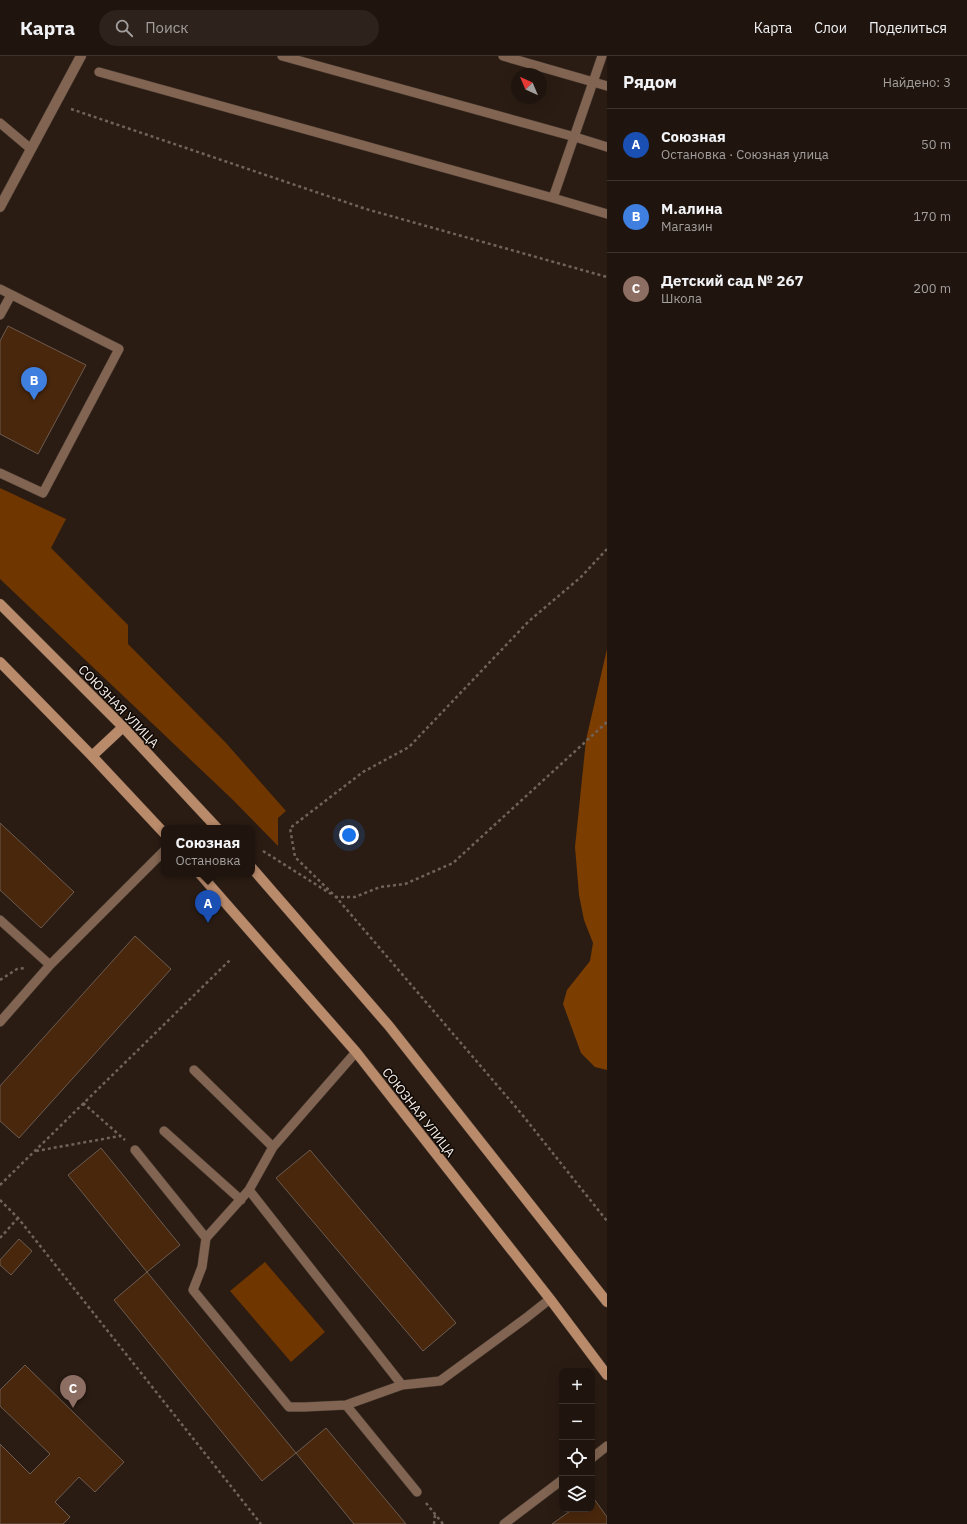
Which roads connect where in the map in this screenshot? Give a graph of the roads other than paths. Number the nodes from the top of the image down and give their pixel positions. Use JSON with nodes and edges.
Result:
{"nodes":[{"id":1,"x":81,"y":56,"type":"edge"},
{"id":2,"x":282,"y":56,"type":"edge"},
{"id":3,"x":502,"y":56,"type":"edge"},
{"id":4,"x":602,"y":56,"type":"edge"},
{"id":5,"x":98,"y":72,"type":"dead end"},
{"id":6,"x":594,"y":82,"type":"junction"},
{"id":7,"x":607,"y":86,"type":"edge"},
{"id":8,"x":0,"y":123,"type":"edge"},
{"id":9,"x":575,"y":137,"type":"junction"},
{"id":10,"x":607,"y":147,"type":"edge"},
{"id":11,"x":31,"y":149,"type":"junction"},
{"id":12,"x":553,"y":198,"type":"junction"},
{"id":13,"x":0,"y":207,"type":"edge"},
{"id":14,"x":607,"y":214,"type":"edge"},
{"id":15,"x":0,"y":289,"type":"edge"},
{"id":16,"x":11,"y":295,"type":"junction"},
{"id":17,"x":0,"y":315,"type":"edge"},
{"id":18,"x":0,"y":473,"type":"edge"},
{"id":19,"x":0,"y":604,"type":"edge"},
{"id":20,"x":0,"y":662,"type":"edge"},
{"id":21,"x":123,"y":727,"type":"junction"},
{"id":22,"x":92,"y":756,"type":"junction"},
{"id":23,"x":213,"y":825,"type":"edge"},
{"id":24,"x":161,"y":830,"type":"edge"},
{"id":25,"x":161,"y":854,"type":"edge"},
{"id":26,"x":255,"y":871,"type":"edge"},
{"id":27,"x":203,"y":877,"type":"edge"},
{"id":28,"x":0,"y":920,"type":"edge"},
{"id":29,"x":50,"y":965,"type":"junction"},
{"id":30,"x":0,"y":1022,"type":"edge"},
{"id":31,"x":356,"y":1052,"type":"junction"},
{"id":32,"x":194,"y":1070,"type":"dead end"},
{"id":33,"x":164,"y":1131,"type":"dead end"},
{"id":34,"x":273,"y":1147,"type":"junction"},
{"id":35,"x":136,"y":1150,"type":"road end"},
{"id":36,"x":249,"y":1190,"type":"junction"},
{"id":37,"x":241,"y":1200,"type":"junction"},
{"id":38,"x":206,"y":1238,"type":"junction"},
{"id":39,"x":550,"y":1299,"type":"junction"},
{"id":40,"x":607,"y":1302,"type":"edge"},
{"id":41,"x":607,"y":1375,"type":"edge"},
{"id":42,"x":402,"y":1386,"type":"junction"},
{"id":43,"x":346,"y":1405,"type":"junction"},
{"id":44,"x":607,"y":1446,"type":"edge"},
{"id":45,"x":595,"y":1456,"type":"edge"},
{"id":46,"x":559,"y":1482,"type":"edge"},
{"id":47,"x":417,"y":1492,"type":"road end"},
{"id":48,"x":504,"y":1524,"type":"edge"}],
"edges":[{"from":1,"to":11,"type":"street"},
{"from":2,"to":9,"type":"lane"},
{"from":3,"to":6,"type":"lane"},
{"from":4,"to":6,"type":"lane"},
{"from":5,"to":12,"type":"lane"},
{"from":6,"to":7,"type":"lane"},
{"from":6,"to":9,"type":"lane"},
{"from":8,"to":11,"type":"lane"},
{"from":9,"to":10,"type":"lane"},
{"from":9,"to":12,"type":"lane"},
{"from":11,"to":13,"type":"street"},
{"from":12,"to":14,"type":"lane"},
{"from":15,"to":16,"type":"lane"},
{"from":16,"to":17,"type":"lane"},
{"from":16,"to":18,"type":"lane"},
{"from":19,"to":21,"type":"main road","name":"СОЮЗНАЯ УЛИЦА"},
{"from":20,"to":22,"type":"main road"},
{"from":21,"to":22,"type":"main road"},
{"from":21,"to":23,"type":"main road","name":"СОЮЗНАЯ УЛИЦА"},
{"from":22,"to":24,"type":"main road"},
{"from":25,"to":29,"type":"lane"},
{"from":26,"to":40,"type":"main road"},
{"from":27,"to":31,"type":"main road","name":"СОЮЗНАЯ УЛИЦА"},
{"from":28,"to":29,"type":"lane"},
{"from":29,"to":30,"type":"lane"},
{"from":31,"to":34,"type":"lane"},
{"from":31,"to":39,"type":"main road","name":"СОЮЗНАЯ УЛИЦА"},
{"from":32,"to":34,"type":"lane"},
{"from":33,"to":37,"type":"lane"},
{"from":34,"to":36,"type":"lane"},
{"from":35,"to":38,"type":"lane"},
{"from":36,"to":37,"type":"lane"},
{"from":36,"to":42,"type":"lane"},
{"from":37,"to":38,"type":"lane"},
{"from":38,"to":43,"type":"lane"},
{"from":39,"to":41,"type":"main road","name":"СОЮЗНАЯ УЛИЦА"},
{"from":39,"to":42,"type":"lane"},
{"from":42,"to":43,"type":"lane"},
{"from":43,"to":47,"type":"lane"},
{"from":44,"to":45,"type":"lane"},
{"from":46,"to":48,"type":"lane"}]}
